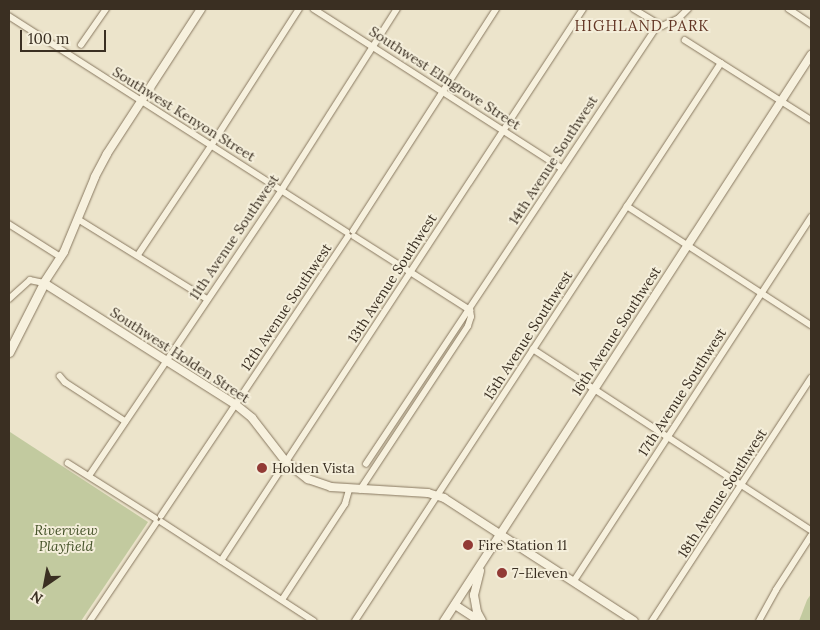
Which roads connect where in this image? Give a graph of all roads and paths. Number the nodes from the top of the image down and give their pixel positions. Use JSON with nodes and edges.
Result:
{"nodes":[{"id":1,"x":106,"y":9,"type":"edge"},
{"id":2,"x":201,"y":9,"type":"edge"},
{"id":3,"x":299,"y":9,"type":"edge"},
{"id":4,"x":314,"y":9,"type":"edge"},
{"id":5,"x":397,"y":9,"type":"edge"},
{"id":6,"x":496,"y":9,"type":"edge"},
{"id":7,"x":583,"y":9,"type":"edge"},
{"id":8,"x":634,"y":9,"type":"edge"},
{"id":9,"x":688,"y":9,"type":"edge"},
{"id":10,"x":789,"y":9,"type":"edge"},
{"id":11,"x":9,"y":16,"type":"edge"},
{"id":12,"x":811,"y":24,"type":"edge"},
{"id":13,"x":658,"y":25,"type":"junction"},
{"id":14,"x":685,"y":40,"type":"dead end"},
{"id":15,"x":80,"y":45,"type":"dead end"},
{"id":16,"x":372,"y":47,"type":"junction"},
{"id":17,"x":811,"y":55,"type":"edge"},
{"id":18,"x":721,"y":63,"type":"junction"},
{"id":19,"x":441,"y":92,"type":"junction"},
{"id":20,"x":781,"y":101,"type":"junction"},
{"id":21,"x":142,"y":102,"type":"junction"},
{"id":22,"x":811,"y":120,"type":"edge"},
{"id":23,"x":503,"y":131,"type":"junction"},
{"id":24,"x":211,"y":146,"type":"junction"},
{"id":25,"x":562,"y":168,"type":"junction"},
{"id":26,"x":281,"y":190,"type":"junction"},
{"id":27,"x":627,"y":206,"type":"junction"},
{"id":28,"x":811,"y":217,"type":"edge"},
{"id":29,"x":78,"y":218,"type":"junction"},
{"id":30,"x":9,"y":224,"type":"edge"},
{"id":31,"x":351,"y":234,"type":"junction"},
{"id":32,"x":687,"y":245,"type":"junction"},
{"id":33,"x":138,"y":255,"type":"junction"},
{"id":34,"x":61,"y":257,"type":"junction"},
{"id":35,"x":410,"y":272,"type":"junction"},
{"id":36,"x":44,"y":283,"type":"junction"},
{"id":37,"x":762,"y":293,"type":"junction"},
{"id":38,"x":9,"y":299,"type":"edge"},
{"id":39,"x":207,"y":300,"type":"junction"},
{"id":40,"x":470,"y":310,"type":"junction"},
{"id":41,"x":811,"y":325,"type":"edge"},
{"id":42,"x":533,"y":349,"type":"junction"},
{"id":43,"x":9,"y":352,"type":"edge"},
{"id":44,"x":166,"y":360,"type":"junction"},
{"id":45,"x":60,"y":376,"type":"dead end"},
{"id":46,"x":811,"y":378,"type":"edge"},
{"id":47,"x":594,"y":388,"type":"junction"},
{"id":48,"x":235,"y":404,"type":"junction"},
{"id":49,"x":125,"y":421,"type":"junction"},
{"id":50,"x":668,"y":436,"type":"junction"},
{"id":51,"x":286,"y":462,"type":"junction"},
{"id":52,"x":68,"y":463,"type":"dead end"},
{"id":53,"x":366,"y":464,"type":"dead end"},
{"id":54,"x":89,"y":476,"type":"junction"},
{"id":55,"x":742,"y":485,"type":"junction"},
{"id":56,"x":349,"y":490,"type":"junction"},
{"id":57,"x":360,"y":490,"type":"junction"},
{"id":58,"x":438,"y":495,"type":"junction"},
{"id":59,"x":158,"y":520,"type":"junction"},
{"id":60,"x":811,"y":530,"type":"edge"},
{"id":61,"x":502,"y":533,"type":"junction"},
{"id":62,"x":811,"y":536,"type":"edge"},
{"id":63,"x":484,"y":560,"type":"junction"},
{"id":64,"x":222,"y":561,"type":"junction"},
{"id":65,"x":574,"y":581,"type":"junction"},
{"id":66,"x":282,"y":600,"type":"junction"},
{"id":67,"x":455,"y":605,"type":"junction"},
{"id":68,"x":90,"y":621,"type":"edge"},
{"id":69,"x":314,"y":621,"type":"edge"},
{"id":70,"x":355,"y":621,"type":"edge"},
{"id":71,"x":444,"y":621,"type":"edge"},
{"id":72,"x":481,"y":621,"type":"edge"},
{"id":73,"x":634,"y":621,"type":"edge"},
{"id":74,"x":652,"y":621,"type":"edge"},
{"id":75,"x":759,"y":621,"type":"edge"}],
"edges":[{"from":1,"to":15,"type":"street"},
{"from":2,"to":21,"type":"street"},
{"from":3,"to":24,"type":"street"},
{"from":4,"to":16,"type":"street","name":"Southwest Elmgrove Street"},
{"from":5,"to":16,"type":"street","name":"11th Avenue Southwest"},
{"from":6,"to":19,"type":"street","name":"12th Avenue Southwest"},
{"from":7,"to":23,"type":"street","name":"13th Avenue Southwest"},
{"from":8,"to":13,"type":"street"},
{"from":9,"to":13,"type":"street"},
{"from":10,"to":12,"type":"street"},
{"from":11,"to":21,"type":"street","name":"Southwest Kenyon Street"},
{"from":13,"to":25,"type":"street","name":"14th Avenue Southwest"},
{"from":14,"to":18,"type":"street"},
{"from":16,"to":19,"type":"street","name":"Southwest Elmgrove Street"},
{"from":16,"to":26,"type":"street","name":"11th Avenue Southwest"},
{"from":17,"to":20,"type":"street","name":"16th Avenue Southwest"},
{"from":18,"to":20,"type":"street"},
{"from":18,"to":27,"type":"street","name":"15th Avenue Southwest"},
{"from":19,"to":23,"type":"street","name":"Southwest Elmgrove Street"},
{"from":19,"to":31,"type":"street","name":"12th Avenue Southwest"},
{"from":20,"to":22,"type":"street"},
{"from":20,"to":32,"type":"street","name":"16th Avenue Southwest"},
{"from":21,"to":24,"type":"street","name":"Southwest Kenyon Street"},
{"from":21,"to":29,"type":"street"},
{"from":23,"to":25,"type":"street","name":"Southwest Elmgrove Street"},
{"from":23,"to":35,"type":"street","name":"13th Avenue Southwest"},
{"from":24,"to":26,"type":"street","name":"Southwest Kenyon Street"},
{"from":24,"to":33,"type":"street"},
{"from":25,"to":40,"type":"street","name":"14th Avenue Southwest"},
{"from":26,"to":31,"type":"street","name":"Southwest Kenyon Street"},
{"from":26,"to":39,"type":"street","name":"11th Avenue Southwest"},
{"from":27,"to":32,"type":"street"},
{"from":27,"to":42,"type":"street","name":"15th Avenue Southwest"},
{"from":28,"to":37,"type":"street","name":"17th Avenue Southwest"},
{"from":29,"to":33,"type":"street"},
{"from":29,"to":34,"type":"street"},
{"from":30,"to":34,"type":"street"},
{"from":31,"to":35,"type":"street","name":"Southwest Kenyon Street"},
{"from":31,"to":48,"type":"street","name":"12th Avenue Southwest"},
{"from":32,"to":37,"type":"street"},
{"from":32,"to":47,"type":"street","name":"16th Avenue Southwest"},
{"from":33,"to":39,"type":"street"},
{"from":34,"to":36,"type":"street"},
{"from":35,"to":40,"type":"street","name":"Southwest Kenyon Street"},
{"from":35,"to":51,"type":"street","name":"13th Avenue Southwest"},
{"from":36,"to":38,"type":"street"},
{"from":36,"to":43,"type":"main road"},
{"from":36,"to":44,"type":"street","name":"Southwest Holden Street"},
{"from":37,"to":41,"type":"street"},
{"from":37,"to":50,"type":"street","name":"17th Avenue Southwest"},
{"from":39,"to":44,"type":"street","name":"11th Avenue Southwest"},
{"from":40,"to":53,"type":"street","name":"14th Avenue Southwest"},
{"from":40,"to":57,"type":"street","name":"14th Avenue Southwest"},
{"from":42,"to":47,"type":"street"},
{"from":42,"to":58,"type":"street","name":"15th Avenue Southwest"},
{"from":44,"to":48,"type":"street","name":"Southwest Holden Street"},
{"from":44,"to":49,"type":"street","name":"11th Avenue Southwest"},
{"from":45,"to":49,"type":"street"},
{"from":46,"to":55,"type":"street","name":"18th Avenue Southwest"},
{"from":47,"to":50,"type":"street"},
{"from":47,"to":61,"type":"street","name":"16th Avenue Southwest"},
{"from":48,"to":51,"type":"street","name":"Southwest Holden Street"},
{"from":48,"to":59,"type":"street","name":"12th Avenue Southwest"},
{"from":49,"to":54,"type":"street","name":"11th Avenue Southwest"},
{"from":50,"to":55,"type":"street"},
{"from":50,"to":65,"type":"street","name":"17th Avenue Southwest"},
{"from":51,"to":56,"type":"street","name":"Southwest Holden Street"},
{"from":51,"to":64,"type":"street","name":"13th Avenue Southwest"},
{"from":52,"to":54,"type":"street"},
{"from":54,"to":59,"type":"street"},
{"from":55,"to":60,"type":"street"},
{"from":55,"to":74,"type":"street","name":"18th Avenue Southwest"},
{"from":56,"to":57,"type":"street","name":"Southwest Holden Street"},
{"from":56,"to":66,"type":"street"},
{"from":57,"to":58,"type":"street","name":"Southwest Holden Street"},
{"from":58,"to":61,"type":"street","name":"Southwest Holden Street"},
{"from":58,"to":70,"type":"street","name":"15th Avenue Southwest"},
{"from":59,"to":64,"type":"street"},
{"from":59,"to":68,"type":"street","name":"12th Avenue Southwest"},
{"from":61,"to":63,"type":"street","name":"16th Avenue Southwest"},
{"from":61,"to":65,"type":"street","name":"Southwest Holden Street"},
{"from":62,"to":75,"type":"street"},
{"from":63,"to":67,"type":"street","name":"16th Avenue Southwest"},
{"from":63,"to":72,"type":"street"},
{"from":64,"to":66,"type":"street"},
{"from":65,"to":73,"type":"street","name":"Southwest Holden Street"},
{"from":66,"to":69,"type":"street"},
{"from":67,"to":71,"type":"street","name":"16th Avenue Southwest"},
{"from":67,"to":72,"type":"street"}]}
